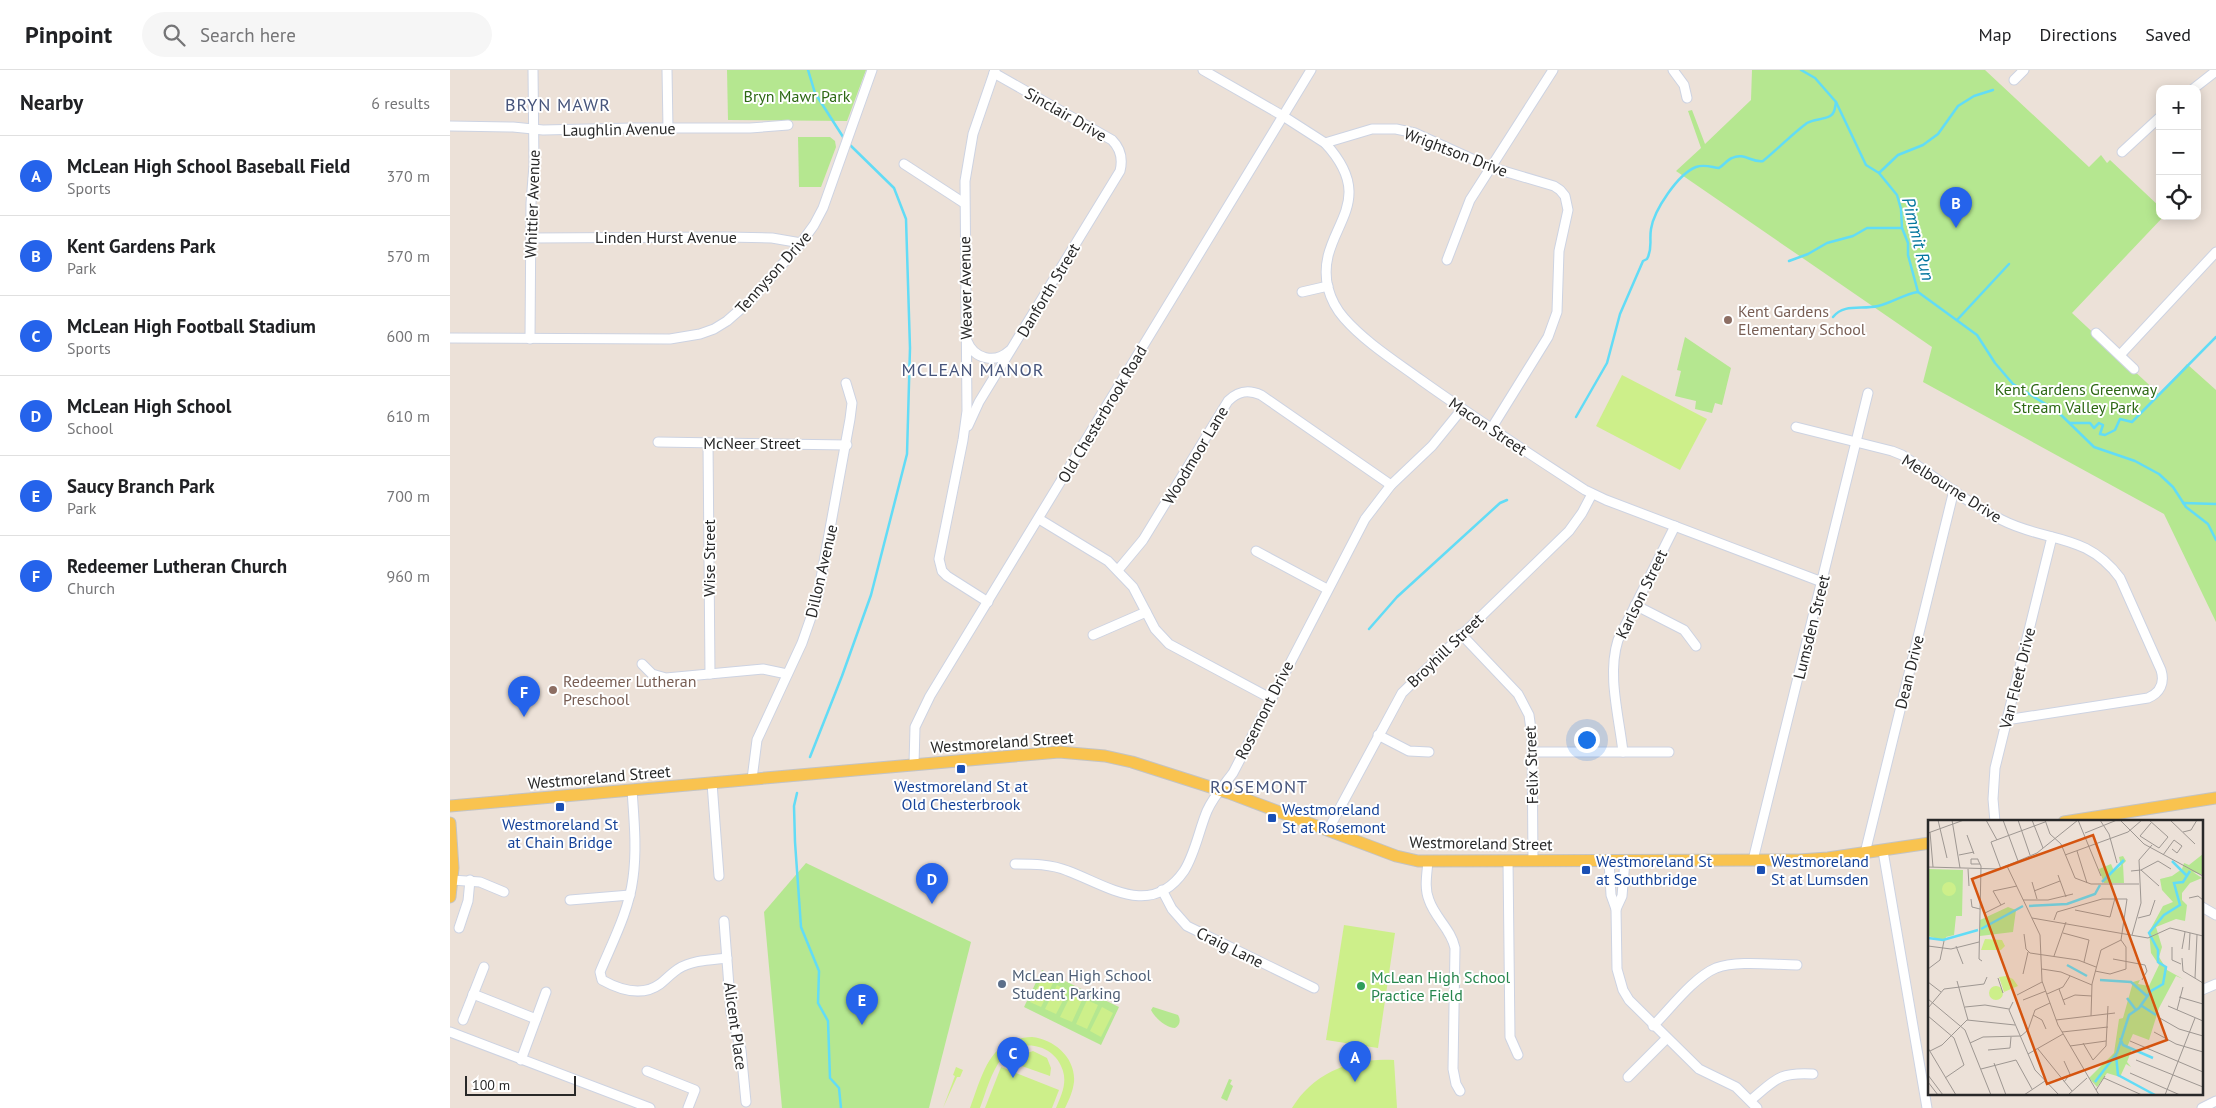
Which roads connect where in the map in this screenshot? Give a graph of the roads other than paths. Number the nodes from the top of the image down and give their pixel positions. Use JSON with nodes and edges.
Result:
{"nodes":[{"id":1,"x":533,"y":70,"type":"edge"},
{"id":2,"x":668,"y":70,"type":"edge"},
{"id":3,"x":872,"y":70,"type":"edge"},
{"id":4,"x":1203,"y":70,"type":"edge"},
{"id":5,"x":1311,"y":70,"type":"edge"},
{"id":6,"x":1553,"y":70,"type":"edge"},
{"id":7,"x":1672,"y":70,"type":"edge"},
{"id":8,"x":2024,"y":70,"type":"edge"},
{"id":9,"x":995,"y":71,"type":"edge"},
{"id":10,"x":2216,"y":71,"type":"edge"},
{"id":11,"x":2014,"y":80,"type":"dead end"},
{"id":12,"x":2198,"y":85,"type":"edge"},
{"id":13,"x":1688,"y":98,"type":"dead end"},
{"id":14,"x":1283,"y":116,"type":"junction"},
{"id":15,"x":2156,"y":121,"type":"edge"},
{"id":16,"x":788,"y":125,"type":"dead end"},
{"id":17,"x":450,"y":126,"type":"edge"},
{"id":18,"x":534,"y":128,"type":"junction"},
{"id":19,"x":668,"y":128,"type":"junction"},
{"id":20,"x":1325,"y":143,"type":"junction"},
{"id":21,"x":2122,"y":152,"type":"dead end"},
{"id":22,"x":904,"y":164,"type":"dead end"},
{"id":23,"x":1121,"y":167,"type":"joint"},
{"id":24,"x":1490,"y":167,"type":"junction"},
{"id":25,"x":1573,"y":190,"type":"dead end"},
{"id":26,"x":1565,"y":196,"type":"junction"},
{"id":27,"x":964,"y":203,"type":"junction"},
{"id":28,"x":531,"y":238,"type":"junction"},
{"id":29,"x":802,"y":243,"type":"junction"},
{"id":30,"x":2216,"y":252,"type":"edge"},
{"id":31,"x":1446,"y":260,"type":"dead end"},
{"id":32,"x":1328,"y":286,"type":"junction"},
{"id":33,"x":1302,"y":292,"type":"dead end"},
{"id":34,"x":2096,"y":333,"type":"dead end"},
{"id":35,"x":450,"y":338,"type":"edge"},
{"id":36,"x":966,"y":338,"type":"junction"},
{"id":37,"x":530,"y":339,"type":"junction"},
{"id":38,"x":1012,"y":348,"type":"junction"},
{"id":39,"x":2120,"y":355,"type":"junction"},
{"id":40,"x":2134,"y":368,"type":"dead end"},
{"id":41,"x":846,"y":383,"type":"dead end"},
{"id":42,"x":1868,"y":393,"type":"dead end"},
{"id":43,"x":1462,"y":409,"type":"junction"},
{"id":44,"x":1796,"y":427,"type":"dead end"},
{"id":45,"x":1491,"y":429,"type":"junction"},
{"id":46,"x":963,"y":440,"type":"junction"},
{"id":47,"x":658,"y":442,"type":"dead end"},
{"id":48,"x":1856,"y":442,"type":"junction"},
{"id":49,"x":708,"y":443,"type":"junction"},
{"id":50,"x":847,"y":445,"type":"junction"},
{"id":51,"x":1391,"y":485,"type":"junction"},
{"id":52,"x":1954,"y":490,"type":"junction"},
{"id":53,"x":1592,"y":494,"type":"junction"},
{"id":54,"x":1039,"y":519,"type":"junction"},
{"id":55,"x":1675,"y":526,"type":"junction"},
{"id":56,"x":2052,"y":537,"type":"junction"},
{"id":57,"x":1256,"y":551,"type":"dead end"},
{"id":58,"x":1118,"y":570,"type":"junction"},
{"id":59,"x":1822,"y":582,"type":"junction"},
{"id":60,"x":1327,"y":589,"type":"junction"},
{"id":61,"x":988,"y":602,"type":"junction"},
{"id":62,"x":1635,"y":605,"type":"junction"},
{"id":63,"x":1146,"y":612,"type":"junction"},
{"id":64,"x":1461,"y":634,"type":"junction"},
{"id":65,"x":1093,"y":635,"type":"dead end"},
{"id":66,"x":1696,"y":646,"type":"dead end"},
{"id":67,"x":642,"y":664,"type":"dead end"},
{"id":68,"x":710,"y":674,"type":"junction"},
{"id":69,"x":787,"y":674,"type":"junction"},
{"id":70,"x":1270,"y":698,"type":"junction"},
{"id":71,"x":2006,"y":720,"type":"junction"},
{"id":72,"x":1378,"y":735,"type":"junction"},
{"id":73,"x":1428,"y":752,"type":"dead end"},
{"id":74,"x":1532,"y":752,"type":"junction"},
{"id":75,"x":1623,"y":752,"type":"junction"},
{"id":76,"x":1670,"y":752,"type":"dead end"},
{"id":77,"x":914,"y":764,"type":"junction"},
{"id":78,"x":752,"y":779,"type":"junction"},
{"id":79,"x":712,"y":783,"type":"junction"},
{"id":80,"x":632,"y":790,"type":"junction"},
{"id":81,"x":1220,"y":790,"type":"junction"},
{"id":82,"x":2216,"y":798,"type":"edge"},
{"id":83,"x":450,"y":806,"type":"edge"},
{"id":84,"x":1995,"y":820,"type":"edge"},
{"id":85,"x":2077,"y":820,"type":"edge"},
{"id":86,"x":450,"y":823,"type":"edge"},
{"id":87,"x":1328,"y":830,"type":"junction"},
{"id":88,"x":1928,"y":843,"type":"edge"},
{"id":89,"x":1883,"y":850,"type":"junction"},
{"id":90,"x":1865,"y":853,"type":"junction"},
{"id":91,"x":1753,"y":860,"type":"junction"},
{"id":92,"x":1428,"y":861,"type":"junction"},
{"id":93,"x":1508,"y":861,"type":"junction"},
{"id":94,"x":1533,"y":861,"type":"junction"},
{"id":95,"x":1609,"y":861,"type":"junction"},
{"id":96,"x":1625,"y":861,"type":"junction"},
{"id":97,"x":451,"y":863,"type":"edge"},
{"id":98,"x":1015,"y":864,"type":"dead end"},
{"id":99,"x":719,"y":876,"type":"dead end"},
{"id":100,"x":452,"y":880,"type":"junction"},
{"id":101,"x":470,"y":880,"type":"junction"},
{"id":102,"x":1162,"y":890,"type":"junction"},
{"id":103,"x":504,"y":892,"type":"dead end"},
{"id":104,"x":630,"y":895,"type":"junction"},
{"id":105,"x":450,"y":898,"type":"edge"},
{"id":106,"x":570,"y":900,"type":"dead end"},
{"id":107,"x":2204,"y":908,"type":"edge"},
{"id":108,"x":1616,"y":909,"type":"junction"},
{"id":109,"x":2216,"y":915,"type":"edge"},
{"id":110,"x":724,"y":921,"type":"dead end"},
{"id":111,"x":459,"y":928,"type":"dead end"},
{"id":112,"x":727,"y":958,"type":"junction"},
{"id":113,"x":1797,"y":965,"type":"dead end"},
{"id":114,"x":484,"y":967,"type":"dead end"},
{"id":115,"x":2216,"y":984,"type":"edge"},
{"id":116,"x":1314,"y":988,"type":"dead end"},
{"id":117,"x":2204,"y":989,"type":"edge"},
{"id":118,"x":546,"y":992,"type":"dead end"},
{"id":119,"x":473,"y":994,"type":"junction"},
{"id":120,"x":536,"y":1019,"type":"junction"},
{"id":121,"x":463,"y":1020,"type":"dead end"},
{"id":122,"x":1653,"y":1026,"type":"junction"},
{"id":123,"x":450,"y":1032,"type":"edge"},
{"id":124,"x":1666,"y":1039,"type":"junction"},
{"id":125,"x":1518,"y":1056,"type":"dead end"},
{"id":126,"x":522,"y":1060,"type":"junction"},
{"id":127,"x":647,"y":1071,"type":"dead end"},
{"id":128,"x":1813,"y":1074,"type":"dead end"},
{"id":129,"x":1628,"y":1077,"type":"dead end"},
{"id":130,"x":1926,"y":1079,"type":"edge"},
{"id":131,"x":1460,"y":1091,"type":"dead end"},
{"id":132,"x":1751,"y":1100,"type":"junction"},
{"id":133,"x":2216,"y":1101,"type":"edge"},
{"id":134,"x":746,"y":1102,"type":"dead end"},
{"id":135,"x":650,"y":1108,"type":"edge"},
{"id":136,"x":688,"y":1108,"type":"edge"},
{"id":137,"x":1757,"y":1108,"type":"edge"},
{"id":138,"x":1927,"y":1108,"type":"edge"},
{"id":139,"x":2202,"y":1108,"type":"edge"}],
"edges":[{"from":1,"to":18,"type":"street","name":"Whittier Avenue"},
{"from":2,"to":19,"type":"street"},
{"from":3,"to":29,"type":"street","name":"Tennyson Drive"},
{"from":4,"to":14,"type":"street"},
{"from":5,"to":14,"type":"street","name":"Old Chesterbrook Road"},
{"from":6,"to":24,"type":"street"},
{"from":7,"to":13,"type":"street"},
{"from":8,"to":11,"type":"street"},
{"from":9,"to":23,"type":"street","name":"Sinclair Drive"},
{"from":9,"to":27,"type":"street","name":"Weaver Avenue"},
{"from":10,"to":12,"type":"street"},
{"from":14,"to":20,"type":"street"},
{"from":14,"to":54,"type":"street","name":"Old Chesterbrook Road"},
{"from":15,"to":21,"type":"street"},
{"from":16,"to":19,"type":"street","name":"Laughlin Avenue"},
{"from":17,"to":18,"type":"street","name":"Laughlin Avenue"},
{"from":18,"to":19,"type":"street","name":"Laughlin Avenue"},
{"from":18,"to":28,"type":"street","name":"Whittier Avenue"},
{"from":20,"to":24,"type":"street","name":"Wrightson Drive"},
{"from":20,"to":32,"type":"street","name":"Macon Street"},
{"from":22,"to":27,"type":"street"},
{"from":23,"to":38,"type":"street","name":"Danforth Street"},
{"from":24,"to":26,"type":"street","name":"Wrightson Drive"},
{"from":24,"to":31,"type":"street"},
{"from":25,"to":26,"type":"street"},
{"from":26,"to":45,"type":"street"},
{"from":27,"to":36,"type":"street","name":"Weaver Avenue"},
{"from":28,"to":29,"type":"street","name":"Linden Hurst Avenue"},
{"from":28,"to":37,"type":"street","name":"Whittier Avenue"},
{"from":29,"to":37,"type":"street","name":"Tennyson Drive"},
{"from":30,"to":39,"type":"street"},
{"from":32,"to":33,"type":"street"},
{"from":32,"to":43,"type":"street","name":"Macon Street"},
{"from":34,"to":39,"type":"street"},
{"from":35,"to":37,"type":"street","name":"Tennyson Drive"},
{"from":36,"to":38,"type":"street"},
{"from":36,"to":46,"type":"street","name":"Weaver Avenue"},
{"from":38,"to":46,"type":"street","name":"Danforth Street"},
{"from":39,"to":40,"type":"street"},
{"from":41,"to":50,"type":"street","name":"Dillon Avenue"},
{"from":42,"to":48,"type":"street","name":"Lumsden Street"},
{"from":43,"to":45,"type":"street","name":"Macon Street"},
{"from":43,"to":51,"type":"street","name":"Rosemont Drive"},
{"from":44,"to":48,"type":"street","name":"Melbourne Drive"},
{"from":45,"to":53,"type":"street","name":"Macon Street"},
{"from":46,"to":61,"type":"street","name":"Weaver Avenue"},
{"from":47,"to":49,"type":"street","name":"McNeer Street"},
{"from":48,"to":52,"type":"street","name":"Melbourne Drive"},
{"from":48,"to":59,"type":"street","name":"Lumsden Street"},
{"from":49,"to":50,"type":"street","name":"McNeer Street"},
{"from":49,"to":68,"type":"street","name":"Wise Street"},
{"from":50,"to":69,"type":"street","name":"Dillon Avenue"},
{"from":51,"to":58,"type":"street","name":"Woodmoor Lane"},
{"from":51,"to":60,"type":"street","name":"Rosemont Drive"},
{"from":52,"to":56,"type":"street","name":"Melbourne Drive"},
{"from":52,"to":90,"type":"street","name":"Dean Drive"},
{"from":53,"to":55,"type":"street","name":"Macon Street"},
{"from":53,"to":64,"type":"street","name":"Broyhill Street"},
{"from":54,"to":58,"type":"street"},
{"from":54,"to":61,"type":"street","name":"Old Chesterbrook Road"},
{"from":55,"to":59,"type":"street","name":"Macon Street"},
{"from":55,"to":62,"type":"street","name":"Karlson Street"},
{"from":56,"to":71,"type":"street","name":"Van Fleet Drive"},
{"from":56,"to":71,"type":"street","name":"Melbourne Drive"},
{"from":57,"to":60,"type":"street"},
{"from":58,"to":63,"type":"street"},
{"from":59,"to":91,"type":"street","name":"Lumsden Street"},
{"from":60,"to":70,"type":"street","name":"Rosemont Drive"},
{"from":61,"to":77,"type":"street","name":"Old Chesterbrook Road"},
{"from":62,"to":66,"type":"street"},
{"from":62,"to":75,"type":"street","name":"Karlson Street"},
{"from":63,"to":65,"type":"street"},
{"from":63,"to":70,"type":"street"},
{"from":64,"to":72,"type":"street","name":"Broyhill Street"},
{"from":64,"to":74,"type":"street","name":"Felix Street"},
{"from":67,"to":68,"type":"street"},
{"from":68,"to":69,"type":"street"},
{"from":69,"to":78,"type":"street","name":"Dillon Avenue"},
{"from":70,"to":81,"type":"street","name":"Rosemont Drive"},
{"from":71,"to":84,"type":"street","name":"Van Fleet Drive"},
{"from":72,"to":73,"type":"street"},
{"from":72,"to":87,"type":"street","name":"Broyhill Street"},
{"from":74,"to":75,"type":"street"},
{"from":74,"to":94,"type":"street","name":"Felix Street"},
{"from":75,"to":76,"type":"street"},
{"from":77,"to":78,"type":"main road","name":"Westmoreland Street"},
{"from":77,"to":81,"type":"main road","name":"Westmoreland Street"},
{"from":78,"to":79,"type":"main road","name":"Westmoreland Street"},
{"from":79,"to":80,"type":"main road","name":"Westmoreland Street"},
{"from":79,"to":99,"type":"street"},
{"from":80,"to":83,"type":"main road","name":"Westmoreland Street"},
{"from":80,"to":104,"type":"street"},
{"from":81,"to":87,"type":"main road","name":"Westmoreland Street"},
{"from":81,"to":102,"type":"street","name":"Rosemont Drive"},
{"from":82,"to":85,"type":"main road"},
{"from":86,"to":97,"type":"main road"},
{"from":87,"to":92,"type":"main road","name":"Westmoreland Street"},
{"from":88,"to":89,"type":"main road","name":"Westmoreland Street"},
{"from":89,"to":90,"type":"main road","name":"Westmoreland Street"},
{"from":89,"to":130,"type":"street"},
{"from":90,"to":91,"type":"main road","name":"Westmoreland Street"},
{"from":91,"to":96,"type":"main road","name":"Westmoreland Street"},
{"from":92,"to":93,"type":"main road","name":"Westmoreland Street"},
{"from":92,"to":131,"type":"street"},
{"from":93,"to":94,"type":"main road","name":"Westmoreland Street"},
{"from":93,"to":125,"type":"street"},
{"from":94,"to":95,"type":"main road","name":"Westmoreland Street"},
{"from":95,"to":96,"type":"main road","name":"Westmoreland Street"},
{"from":95,"to":108,"type":"street"},
{"from":96,"to":108,"type":"street"},
{"from":97,"to":100,"type":"main road"},
{"from":98,"to":102,"type":"street","name":"Rosemont Drive"},
{"from":100,"to":101,"type":"street"},
{"from":100,"to":105,"type":"main road"},
{"from":101,"to":103,"type":"street"},
{"from":101,"to":111,"type":"street"},
{"from":102,"to":116,"type":"street","name":"Craig Lane"},
{"from":104,"to":106,"type":"street"},
{"from":104,"to":112,"type":"street"},
{"from":107,"to":109,"type":"street"},
{"from":108,"to":122,"type":"street"},
{"from":110,"to":112,"type":"street","name":"Alicent Place"},
{"from":112,"to":134,"type":"street","name":"Alicent Place"},
{"from":113,"to":122,"type":"street"},
{"from":114,"to":119,"type":"street"},
{"from":115,"to":117,"type":"street"},
{"from":118,"to":120,"type":"street"},
{"from":119,"to":120,"type":"street"},
{"from":119,"to":121,"type":"street"},
{"from":120,"to":126,"type":"street"},
{"from":122,"to":124,"type":"street"},
{"from":123,"to":126,"type":"street"},
{"from":124,"to":129,"type":"street"},
{"from":124,"to":132,"type":"street"},
{"from":126,"to":135,"type":"street"},
{"from":127,"to":136,"type":"street"},
{"from":128,"to":132,"type":"street"},
{"from":130,"to":138,"type":"street"},
{"from":132,"to":137,"type":"street"},
{"from":133,"to":139,"type":"street"}]}
